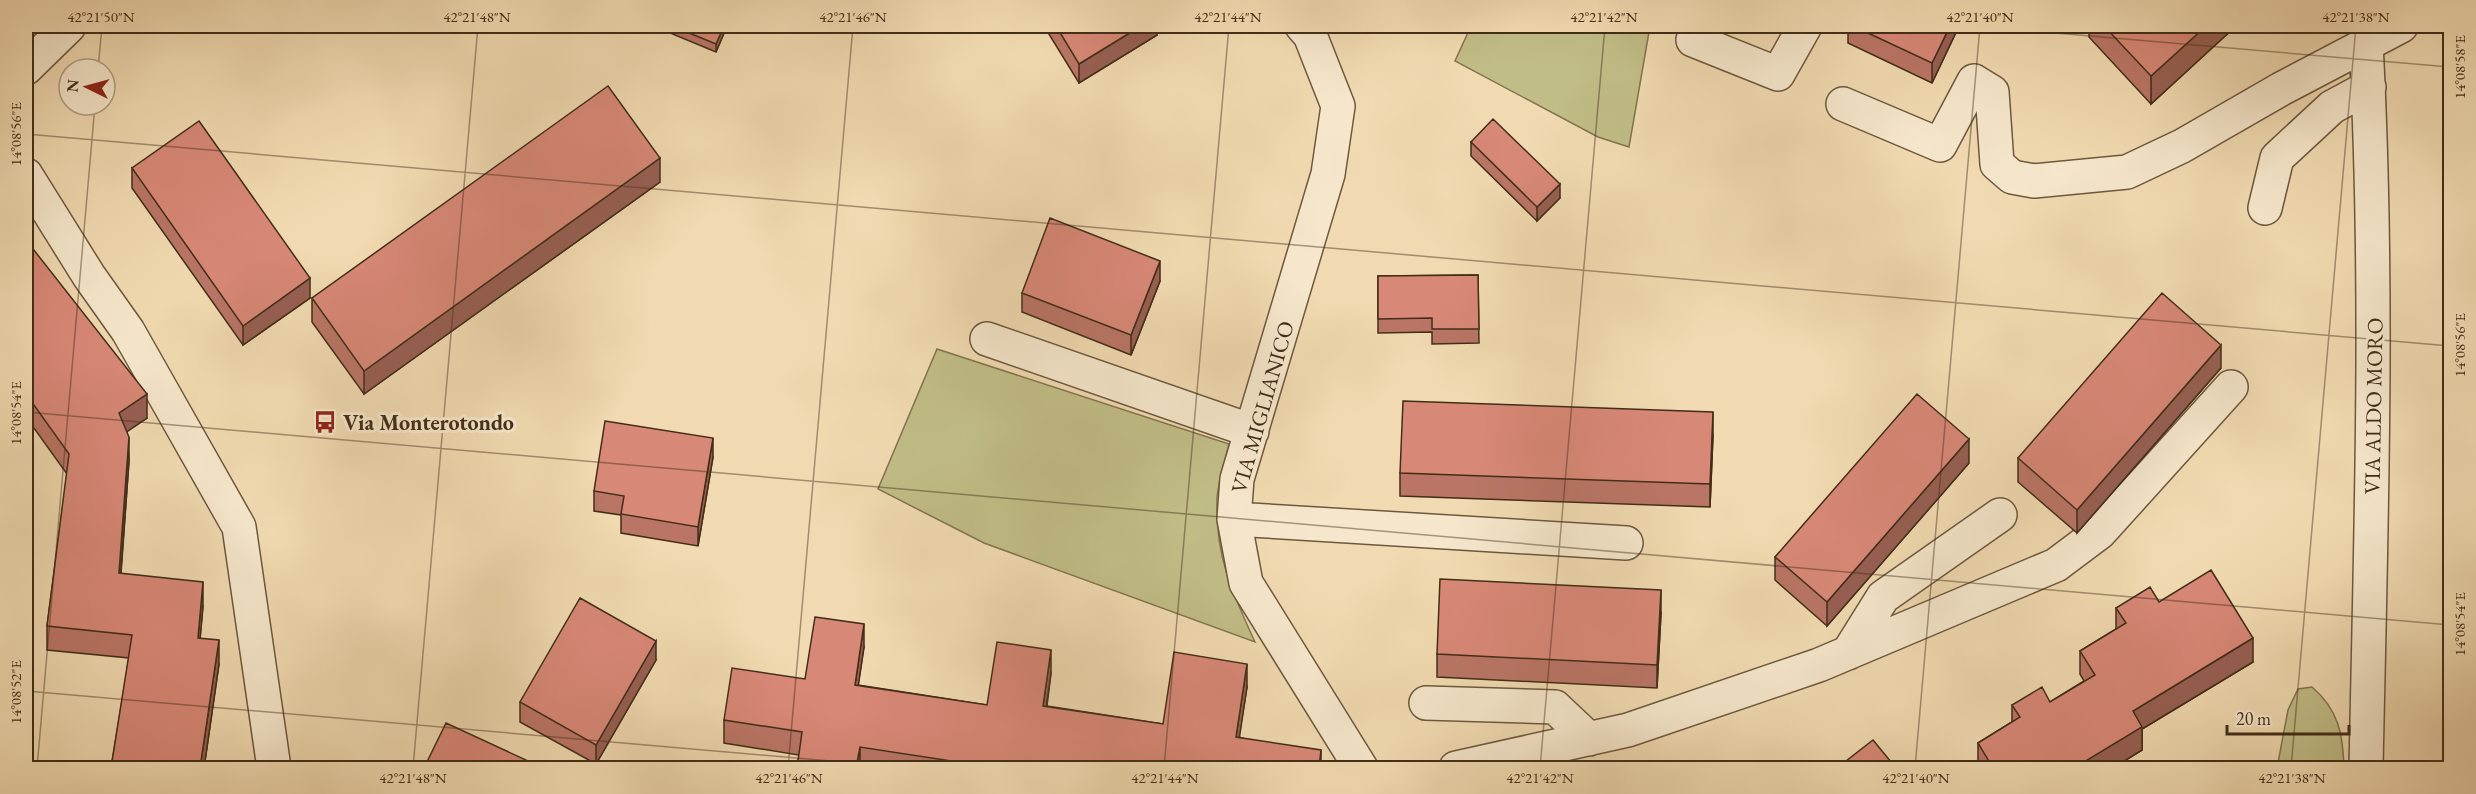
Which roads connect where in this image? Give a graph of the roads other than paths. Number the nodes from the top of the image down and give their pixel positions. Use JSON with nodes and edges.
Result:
{"nodes":[{"id":1,"x":63,"y":26,"type":"edge"},
{"id":2,"x":69,"y":26,"type":"edge"},
{"id":3,"x":1302,"y":26,"type":"edge"},
{"id":4,"x":1697,"y":26,"type":"edge"},
{"id":5,"x":1805,"y":26,"type":"edge"},
{"id":6,"x":2401,"y":26,"type":"edge"},
{"id":7,"x":26,"y":41,"type":"edge"},
{"id":8,"x":2366,"y":44,"type":"junction"},
{"id":9,"x":26,"y":68,"type":"edge"},
{"id":10,"x":2369,"y":87,"type":"junction"},
{"id":11,"x":1843,"y":104,"type":"dead end"},
{"id":12,"x":26,"y":175,"type":"edge"},
{"id":13,"x":2265,"y":208,"type":"dead end"},
{"id":14,"x":26,"y":218,"type":"edge"},
{"id":15,"x":69,"y":243,"type":"junction"},
{"id":16,"x":987,"y":339,"type":"dead end"},
{"id":17,"x":2231,"y":387,"type":"dead end"},
{"id":18,"x":1252,"y":431,"type":"junction"},
{"id":19,"x":2000,"y":515,"type":"dead end"},
{"id":20,"x":1234,"y":519,"type":"junction"},
{"id":21,"x":1626,"y":543,"type":"dead end"},
{"id":22,"x":1848,"y":653,"type":"junction"},
{"id":23,"x":1426,"y":703,"type":"dead end"},
{"id":24,"x":1589,"y":739,"type":"junction"},
{"id":25,"x":274,"y":768,"type":"edge"},
{"id":26,"x":1361,"y":768,"type":"edge"},
{"id":27,"x":1456,"y":768,"type":"edge"},
{"id":28,"x":2366,"y":768,"type":"edge"}],
"edges":[{"from":1,"to":7,"type":"street"},
{"from":2,"to":9,"type":"street"},
{"from":3,"to":18,"type":"street","name":"VIA MIGLIANICO"},
{"from":4,"to":5,"type":"street"},
{"from":6,"to":8,"type":"street"},
{"from":8,"to":10,"type":"street","name":"VIA ALDO MORO"},
{"from":8,"to":11,"type":"street"},
{"from":10,"to":13,"type":"street"},
{"from":10,"to":28,"type":"street","name":"VIA ALDO MORO"},
{"from":12,"to":15,"type":"street"},
{"from":14,"to":15,"type":"street"},
{"from":15,"to":25,"type":"street"},
{"from":16,"to":18,"type":"street"},
{"from":17,"to":22,"type":"street"},
{"from":18,"to":20,"type":"street","name":"VIA MIGLIANICO"},
{"from":19,"to":22,"type":"street"},
{"from":20,"to":21,"type":"street"},
{"from":20,"to":26,"type":"street","name":"VIA MIGLIANICO"},
{"from":22,"to":24,"type":"street"},
{"from":23,"to":24,"type":"street"},
{"from":24,"to":27,"type":"street"}]}
